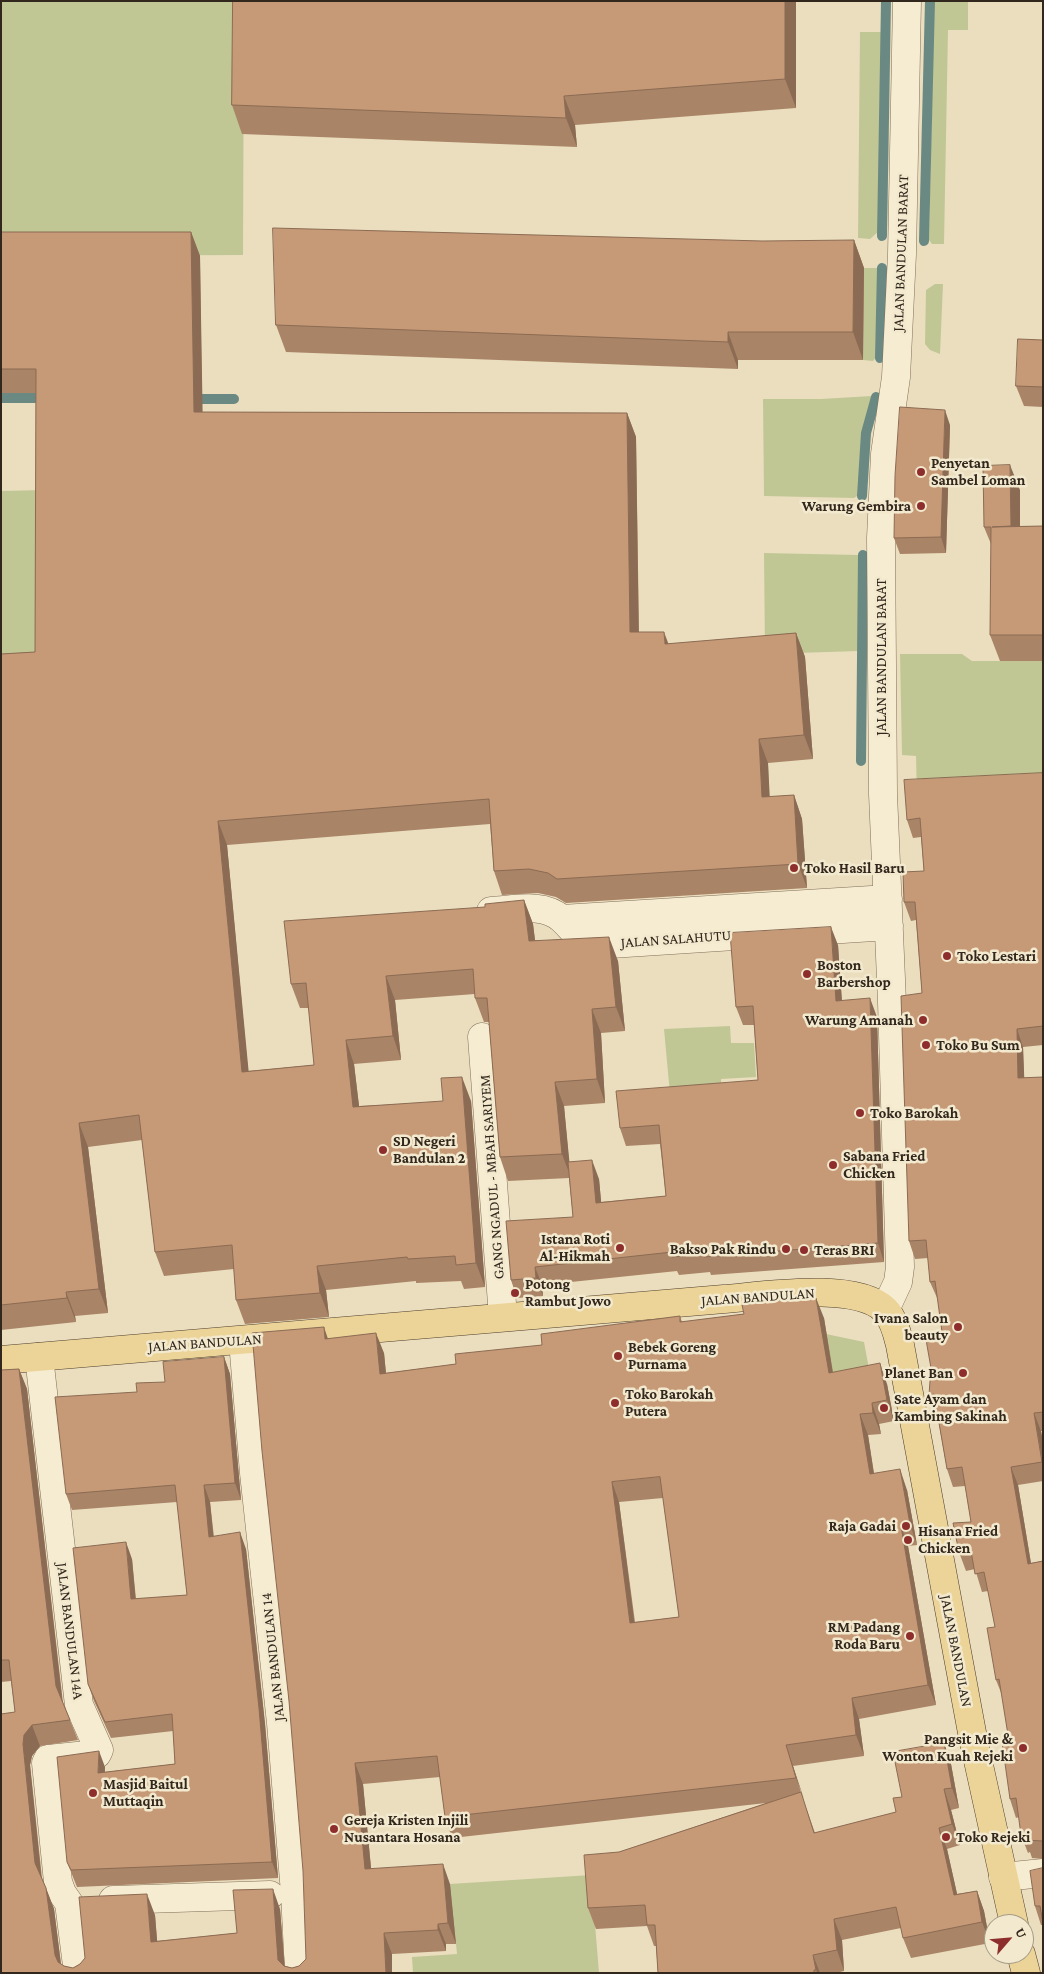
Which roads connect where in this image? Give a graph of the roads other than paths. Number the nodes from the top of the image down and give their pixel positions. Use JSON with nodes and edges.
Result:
{"nodes":[{"id":1,"x":908,"y":1,"type":"edge"},
{"id":2,"x":804,"y":903,"type":"junction"},
{"id":3,"x":467,"y":913,"type":"edge"},
{"id":4,"x":889,"y":913,"type":"junction"},
{"id":5,"x":562,"y":920,"type":"junction"},
{"id":6,"x":806,"y":931,"type":"junction"},
{"id":7,"x":482,"y":1038,"type":"dead end"},
{"id":8,"x":885,"y":1310,"type":"junction"},
{"id":9,"x":503,"y":1317,"type":"junction"},
{"id":10,"x":244,"y":1341,"type":"junction"},
{"id":11,"x":39,"y":1357,"type":"junction"},
{"id":12,"x":1,"y":1360,"type":"edge"},
{"id":13,"x":1043,"y":1873,"type":"edge"},
{"id":14,"x":1003,"y":1877,"type":"junction"},
{"id":15,"x":295,"y":1893,"type":"junction"},
{"id":16,"x":69,"y":1903,"type":"junction"},
{"id":17,"x":1012,"y":1914,"type":"edge"},
{"id":18,"x":78,"y":1973,"type":"edge"},
{"id":19,"x":299,"y":1973,"type":"edge"}],
"edges":[{"from":1,"to":4,"type":"street","name":"JALAN BANDULAN BARAT"},
{"from":2,"to":4,"type":"street","name":"JALAN SALAHUTU"},
{"from":2,"to":5,"type":"street","name":"JALAN SALAHUTU"},
{"from":2,"to":6,"type":"street"},
{"from":3,"to":5,"type":"street","name":"JALAN SALAHUTU"},
{"from":4,"to":6,"type":"street","name":"JALAN SALAHUTU"},
{"from":4,"to":8,"type":"street","name":"JALAN BANDULAN BARAT"},
{"from":5,"to":6,"type":"street","name":"JALAN SALAHUTU"},
{"from":7,"to":9,"type":"street","name":"GANG NGADUL - MBAH SARIYEM"},
{"from":8,"to":9,"type":"main road","name":"JALAN BANDULAN"},
{"from":8,"to":14,"type":"main road","name":"JALAN BANDULAN"},
{"from":9,"to":10,"type":"main road","name":"JALAN BANDULAN"},
{"from":10,"to":11,"type":"main road","name":"JALAN BANDULAN"},
{"from":10,"to":15,"type":"street","name":"JALAN BANDULAN 14"},
{"from":11,"to":12,"type":"main road","name":"JALAN BANDULAN"},
{"from":11,"to":16,"type":"street","name":"JALAN BANDULAN 14A"},
{"from":13,"to":14,"type":"street"},
{"from":14,"to":17,"type":"main road","name":"JALAN BANDULAN"},
{"from":15,"to":16,"type":"street"},
{"from":15,"to":19,"type":"street","name":"JALAN BANDULAN 14"},
{"from":16,"to":18,"type":"street","name":"JALAN BANDULAN 14A"}]}
